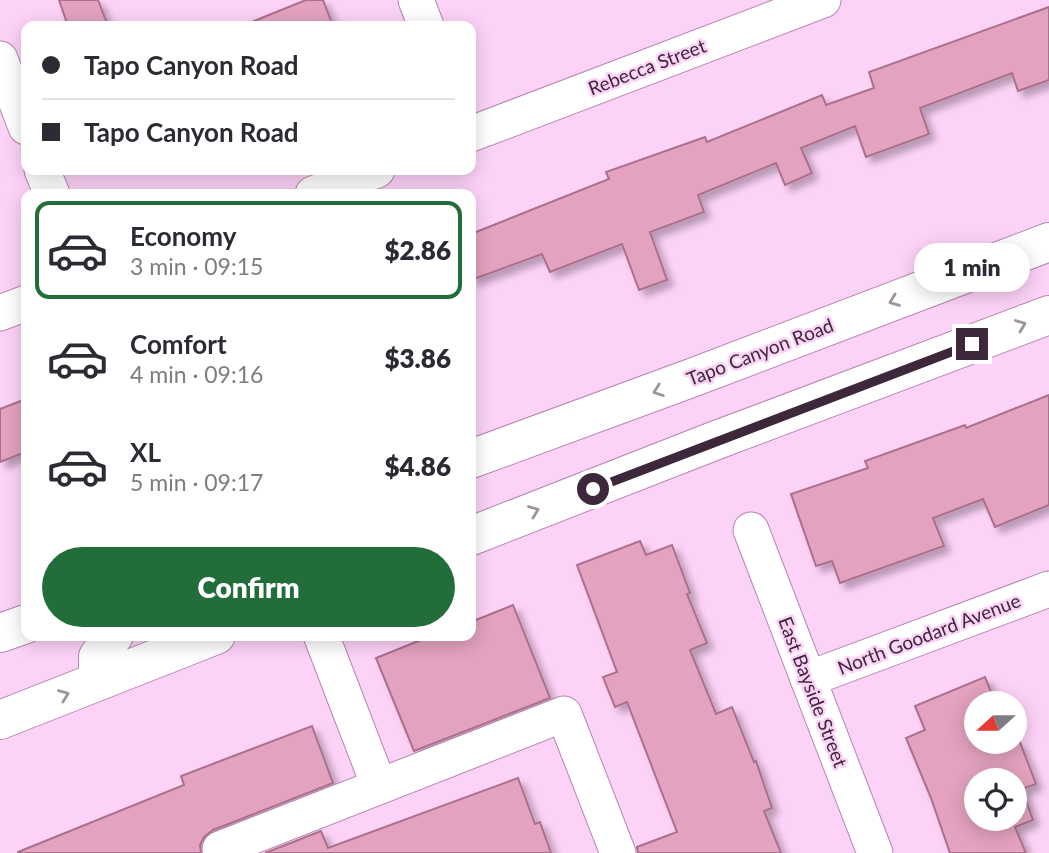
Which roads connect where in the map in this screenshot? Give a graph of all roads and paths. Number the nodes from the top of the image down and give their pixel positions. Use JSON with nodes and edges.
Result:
{"nodes":[{"id":1,"x":416,"y":0,"type":"edge"},
{"id":2,"x":823,"y":0,"type":"edge"},
{"id":3,"x":424,"y":21,"type":"edge"},
{"id":4,"x":0,"y":59,"type":"edge"},
{"id":5,"x":21,"y":114,"type":"edge"},
{"id":6,"x":476,"y":132,"type":"edge"},
{"id":7,"x":364,"y":175,"type":"edge"},
{"id":8,"x":326,"y":189,"type":"edge"},
{"id":9,"x":1049,"y":242,"type":"edge"},
{"id":10,"x":21,"y":305,"type":"edge"},
{"id":11,"x":0,"y":313,"type":"edge"},
{"id":12,"x":1049,"y":315,"type":"edge"},
{"id":13,"x":476,"y":458,"type":"edge"},
{"id":14,"x":751,"y":530,"type":"dead end"},
{"id":15,"x":476,"y":534,"type":"edge"},
{"id":16,"x":1049,"y":589,"type":"edge"},
{"id":17,"x":21,"y":626,"type":"edge"},
{"id":18,"x":0,"y":633,"type":"edge"},
{"id":19,"x":110,"y":641,"type":"edge"},
{"id":20,"x":201,"y":641,"type":"edge"},
{"id":21,"x":323,"y":641,"type":"edge"},
{"id":22,"x":808,"y":679,"type":"junction"},
{"id":23,"x":98,"y":681,"type":"junction"},
{"id":24,"x":0,"y":720,"type":"edge"},
{"id":25,"x":379,"y":786,"type":"junction"},
{"id":26,"x":220,"y":849,"type":"dead end"},
{"id":27,"x":618,"y":853,"type":"edge"},
{"id":28,"x":875,"y":853,"type":"edge"}],
"edges":[{"from":1,"to":3,"type":"street"},
{"from":2,"to":6,"type":"street","name":"Rebecca Street"},
{"from":4,"to":5,"type":"street"},
{"from":7,"to":8,"type":"street"},
{"from":9,"to":13,"type":"main road","name":"Tapo Canyon Road","one_way":true},
{"from":10,"to":11,"type":"street"},
{"from":15,"to":12,"type":"main road","one_way":true},
{"from":14,"to":22,"type":"street","name":"East Bayside Street"},
{"from":16,"to":22,"type":"street","name":"North Goodard Avenue"},
{"from":17,"to":18,"type":"main road"},
{"from":19,"to":23,"type":"main road"},
{"from":20,"to":23,"type":"main road"},
{"from":21,"to":25,"type":"street"},
{"from":22,"to":28,"type":"street","name":"East Bayside Street"},
{"from":24,"to":23,"type":"main road","one_way":true},
{"from":25,"to":26,"type":"street"},
{"from":25,"to":27,"type":"street"}]}
